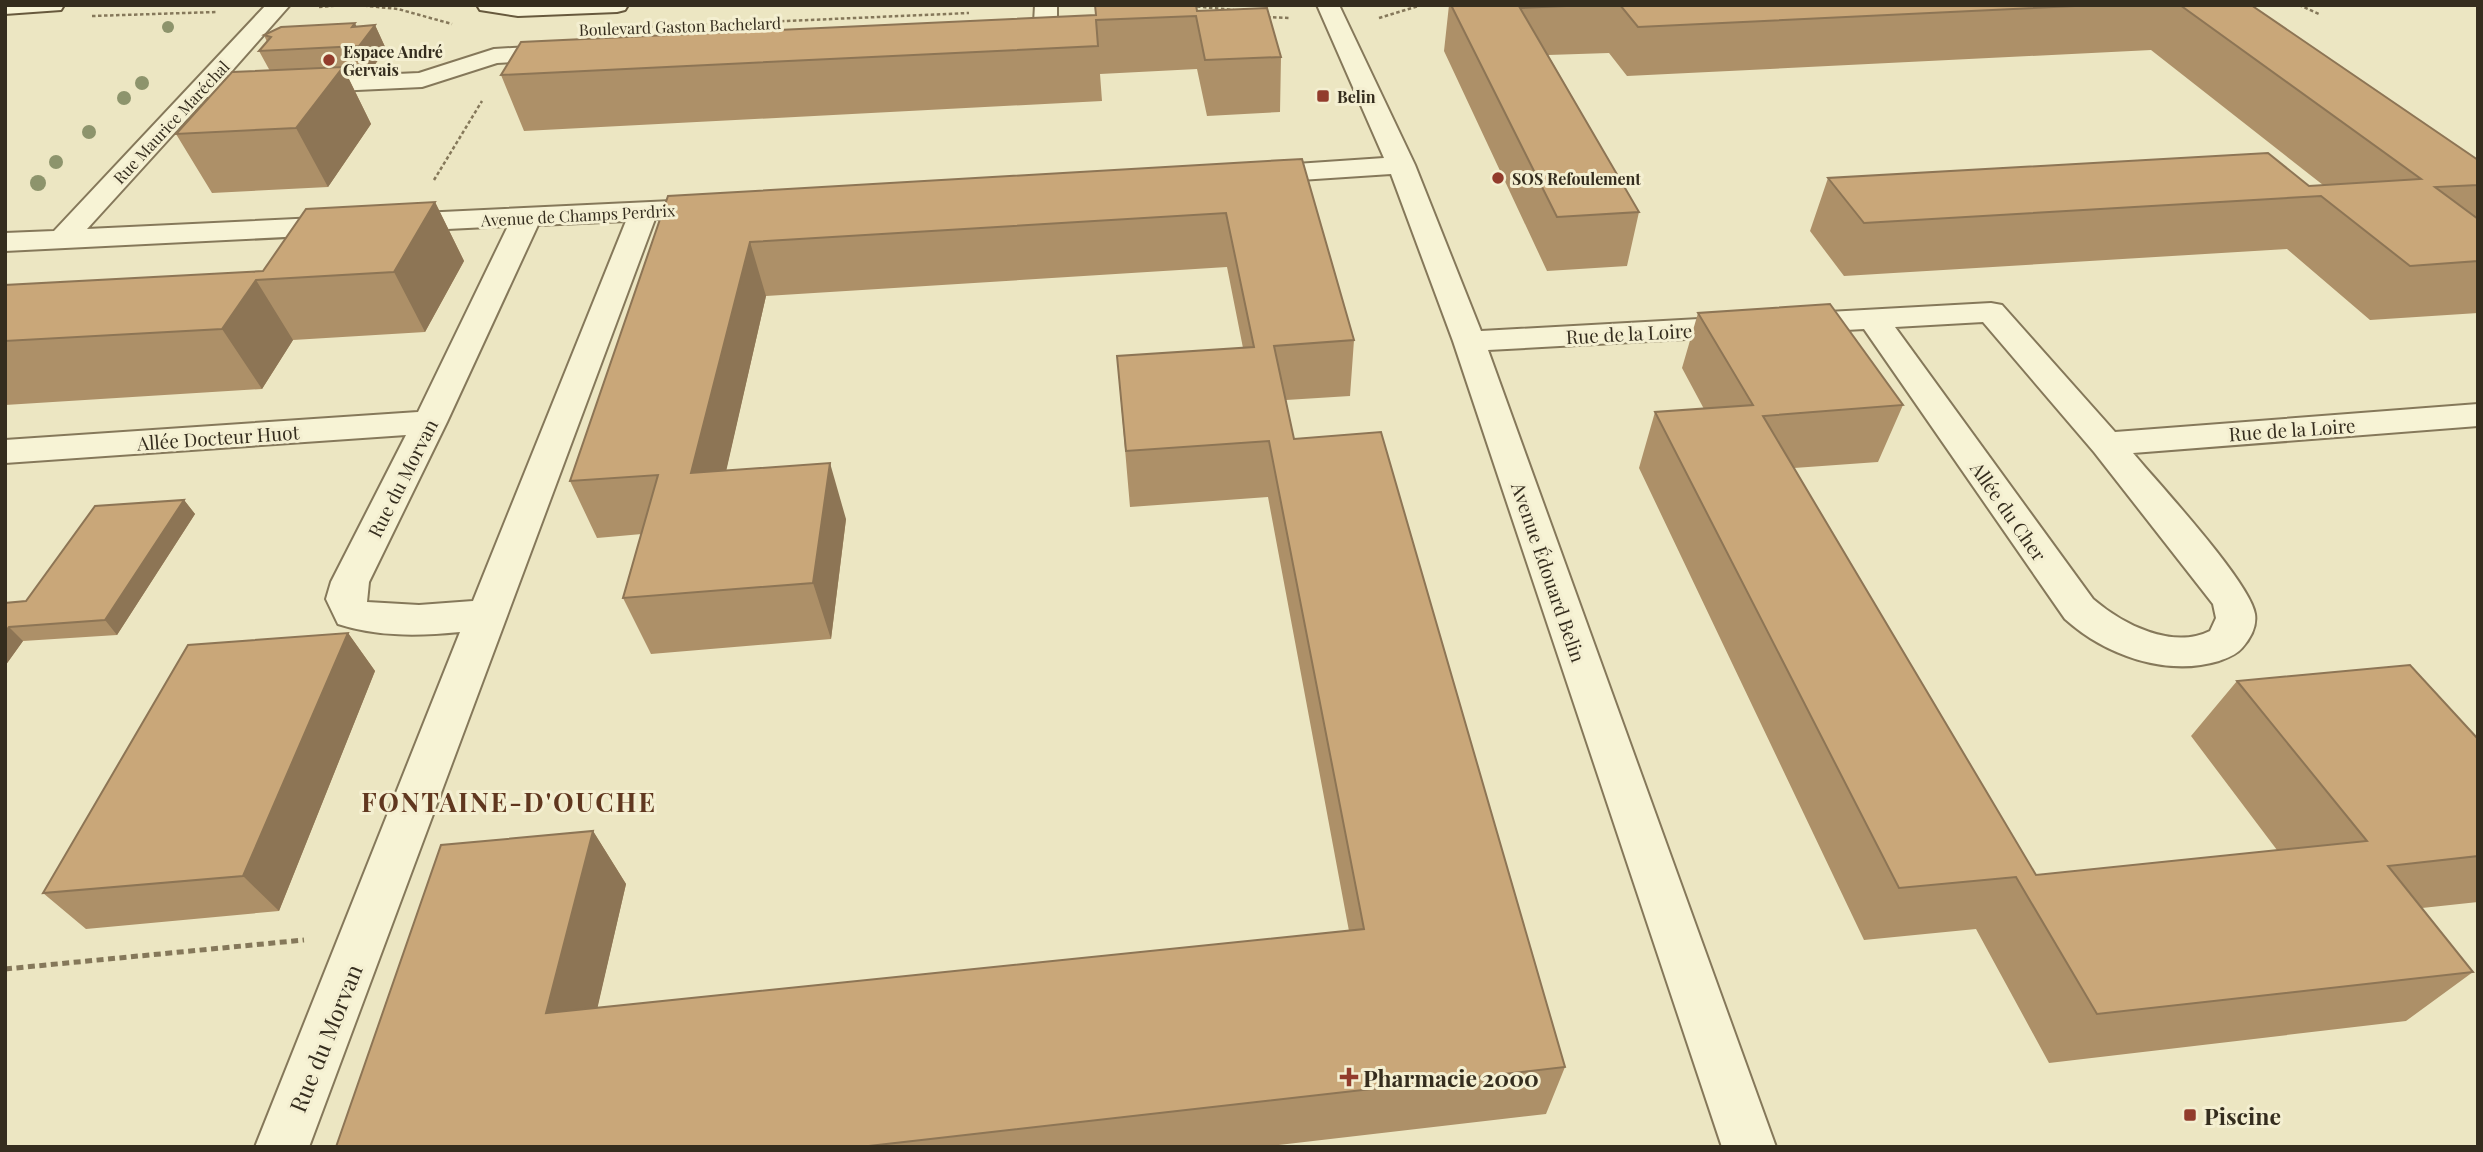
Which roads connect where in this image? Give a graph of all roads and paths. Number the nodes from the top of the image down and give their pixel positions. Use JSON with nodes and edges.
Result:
{"nodes":[{"id":1,"x":53,"y":5,"type":"edge"},
{"id":2,"x":346,"y":5,"type":"edge"},
{"id":3,"x":358,"y":5,"type":"edge"},
{"id":4,"x":488,"y":5,"type":"edge"},
{"id":5,"x":617,"y":5,"type":"edge"},
{"id":6,"x":1422,"y":5,"type":"edge"},
{"id":7,"x":2299,"y":5,"type":"edge"},
{"id":8,"x":1190,"y":6,"type":"edge"},
{"id":9,"x":5,"y":7,"type":"edge"},
{"id":10,"x":277,"y":7,"type":"edge"},
{"id":11,"x":1046,"y":7,"type":"edge"},
{"id":12,"x":1243,"y":12,"type":"edge"},
{"id":13,"x":1331,"y":12,"type":"edge"},
{"id":14,"x":2319,"y":13,"type":"dead end"},
{"id":15,"x":1257,"y":15,"type":"edge"},
{"id":16,"x":86,"y":16,"type":"dead end"},
{"id":17,"x":463,"y":26,"type":"dead end"},
{"id":18,"x":642,"y":28,"type":"dead end"},
{"id":19,"x":976,"y":33,"type":"edge"},
{"id":20,"x":591,"y":51,"type":"edge"},
{"id":21,"x":509,"y":55,"type":"junction"},
{"id":22,"x":201,"y":90,"type":"junction"},
{"id":23,"x":1401,"y":165,"type":"junction"},
{"id":24,"x":1222,"y":177,"type":"edge"},
{"id":25,"x":434,"y":180,"type":"dead end"},
{"id":26,"x":740,"y":206,"type":"edge"},
{"id":27,"x":644,"y":212,"type":"junction"},
{"id":28,"x":526,"y":219,"type":"junction"},
{"id":29,"x":63,"y":238,"type":"junction"},
{"id":30,"x":5,"y":242,"type":"edge"},
{"id":31,"x":1873,"y":320,"type":"junction"},
{"id":32,"x":1469,"y":341,"type":"junction"},
{"id":33,"x":2478,"y":415,"type":"edge"},
{"id":34,"x":430,"y":422,"type":"junction"},
{"id":35,"x":2106,"y":444,"type":"junction"},
{"id":36,"x":5,"y":452,"type":"edge"},
{"id":37,"x":488,"y":614,"type":"junction"},
{"id":38,"x":366,"y":934,"type":"junction"},
{"id":39,"x":5,"y":969,"type":"edge"},
{"id":40,"x":282,"y":1147,"type":"edge"},
{"id":41,"x":1749,"y":1147,"type":"edge"}],
"edges":[{"from":1,"to":9,"type":"street"},
{"from":2,"to":10,"type":"path"},
{"from":3,"to":17,"type":"path"},
{"from":4,"to":5,"type":"street","name":"Boulevard Gaston Bachelard"},
{"from":6,"to":13,"type":"path"},
{"from":7,"to":14,"type":"path"},
{"from":8,"to":12,"type":"path"},
{"from":10,"to":16,"type":"path"},
{"from":10,"to":22,"type":"street","name":"Rue Maurice Maréchal"},
{"from":11,"to":18,"type":"path","name":"Boulevard Gaston Bachelard"},
{"from":11,"to":19,"type":"street"},
{"from":13,"to":15,"type":"path"},
{"from":13,"to":23,"type":"street","name":"Avenue Édouard Belin"},
{"from":20,"to":21,"type":"street"},
{"from":21,"to":22,"type":"street"},
{"from":21,"to":25,"type":"path"},
{"from":22,"to":29,"type":"street","name":"Rue Maurice Maréchal"},
{"from":23,"to":24,"type":"street"},
{"from":23,"to":32,"type":"street","name":"Avenue Édouard Belin"},
{"from":26,"to":27,"type":"street","name":"Avenue de Champs Perdrix"},
{"from":27,"to":28,"type":"street","name":"Avenue de Champs Perdrix"},
{"from":27,"to":37,"type":"street","name":"Rue du Morvan"},
{"from":28,"to":29,"type":"street","name":"Avenue de Champs Perdrix"},
{"from":28,"to":34,"type":"street","name":"Rue du Morvan"},
{"from":29,"to":30,"type":"street","name":"Avenue de Champs Perdrix"},
{"from":31,"to":32,"type":"street","name":"Rue de la Loire"},
{"from":31,"to":35,"type":"street","name":"Allée du Cher"},
{"from":31,"to":35,"type":"street","name":"Allée du Cher"},
{"from":32,"to":41,"type":"street","name":"Avenue Édouard Belin"},
{"from":33,"to":35,"type":"street","name":"Rue de la Loire"},
{"from":34,"to":36,"type":"street","name":"Allée Docteur Huot"},
{"from":34,"to":37,"type":"street","name":"Rue du Morvan"},
{"from":37,"to":38,"type":"street","name":"Rue du Morvan"},
{"from":38,"to":39,"type":"path"},
{"from":38,"to":40,"type":"street","name":"Rue du Morvan"}]}
